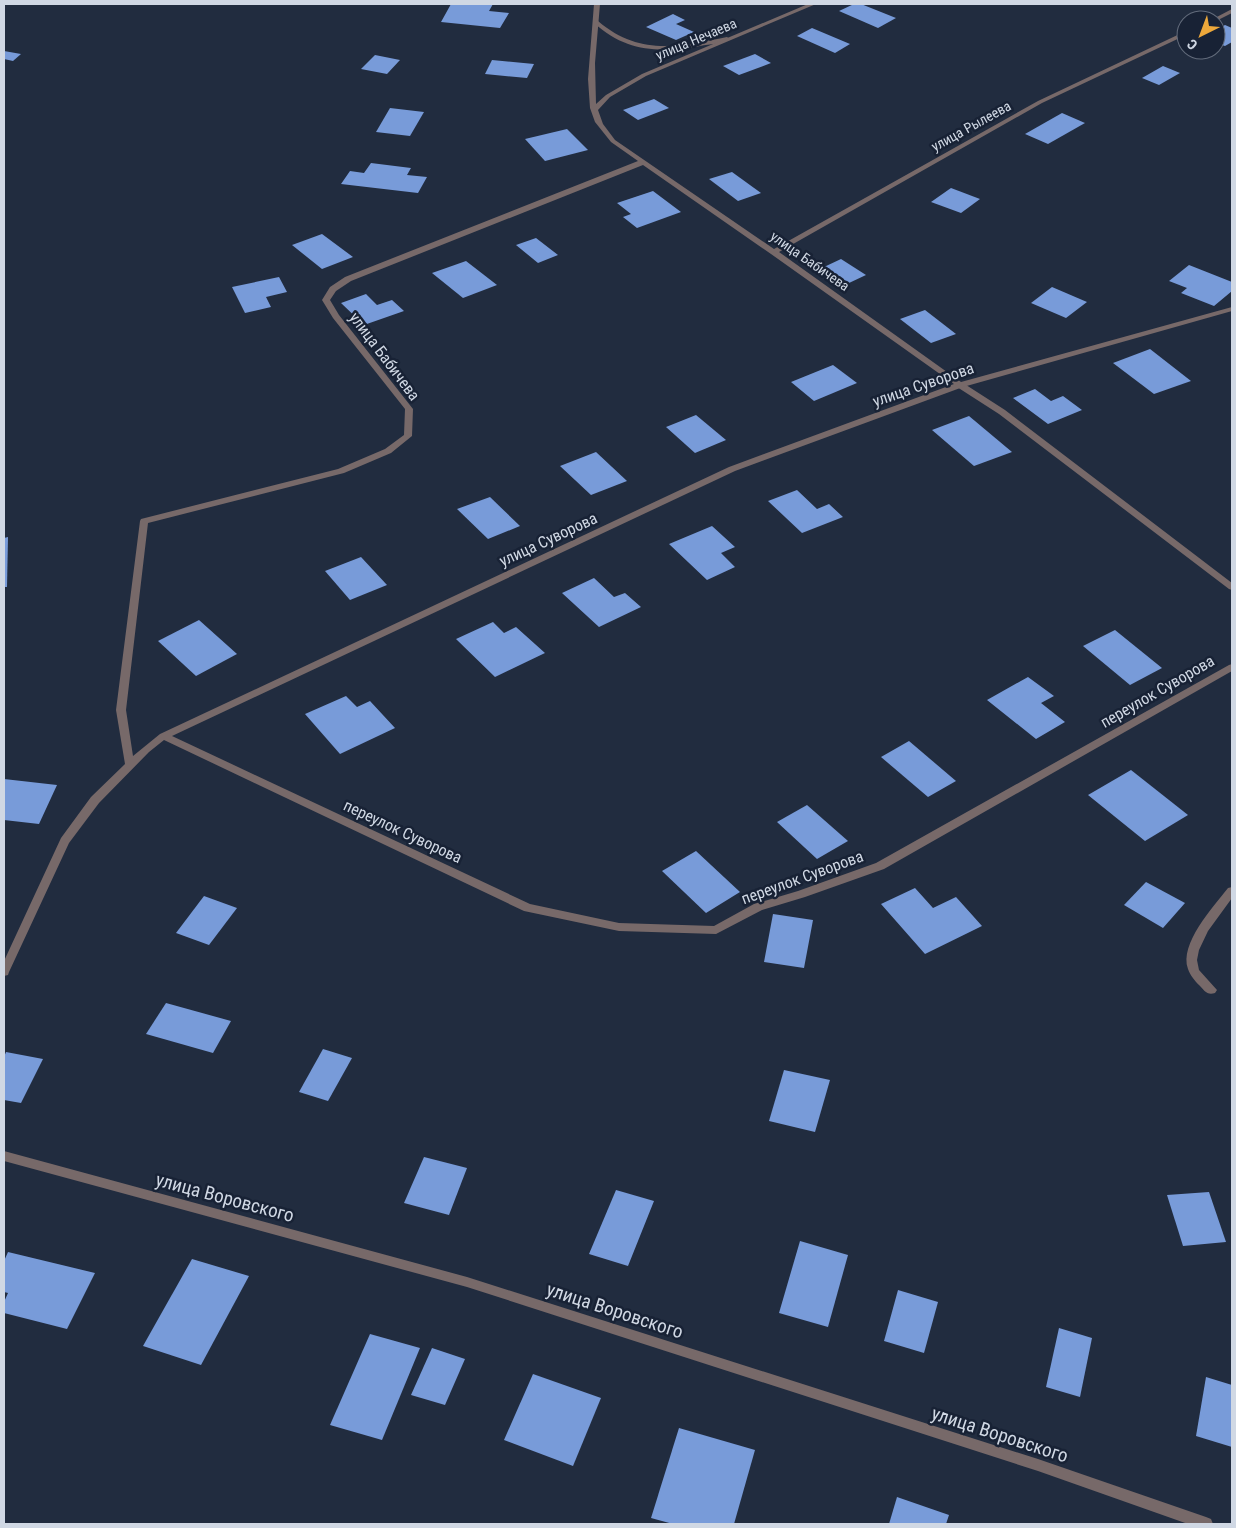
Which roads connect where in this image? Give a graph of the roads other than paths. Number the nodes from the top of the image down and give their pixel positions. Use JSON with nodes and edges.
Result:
{"nodes":[{"id":1,"x":597,"y":4,"type":"edge"},
{"id":2,"x":813,"y":4,"type":"edge"},
{"id":3,"x":596,"y":22,"type":"junction"},
{"id":4,"x":1176,"y":38,"type":"edge"},
{"id":5,"x":727,"y":40,"type":"junction"},
{"id":6,"x":595,"y":109,"type":"junction"},
{"id":7,"x":643,"y":162,"type":"junction"},
{"id":8,"x":774,"y":252,"type":"junction"},
{"id":9,"x":1232,"y":309,"type":"edge"},
{"id":10,"x":960,"y":385,"type":"junction"},
{"id":11,"x":1232,"y":586,"type":"edge"},
{"id":12,"x":1232,"y":667,"type":"edge"},
{"id":13,"x":163,"y":736,"type":"junction"},
{"id":14,"x":130,"y":765,"type":"junction"},
{"id":15,"x":1232,"y":891,"type":"edge"},
{"id":16,"x":4,"y":972,"type":"edge"},
{"id":17,"x":1212,"y":990,"type":"dead end"},
{"id":18,"x":4,"y":1156,"type":"edge"},
{"id":19,"x":1206,"y":1524,"type":"edge"}],
"edges":[{"from":1,"to":3,"type":"street","name":"улица Бабичева"},
{"from":2,"to":5,"type":"street","name":"улица Нечаева"},
{"from":3,"to":5,"type":"street"},
{"from":3,"to":6,"type":"street","name":"улица Бабичева"},
{"from":4,"to":8,"type":"street","name":"улица Рылеева"},
{"from":5,"to":6,"type":"street","name":"улица Нечаева"},
{"from":6,"to":7,"type":"street","name":"улица Бабичева"},
{"from":7,"to":8,"type":"street","name":"улица Бабичева"},
{"from":7,"to":14,"type":"street","name":"улица Бабичева"},
{"from":8,"to":10,"type":"street","name":"улица Бабичева"},
{"from":9,"to":10,"type":"street","name":"улица Суворова"},
{"from":10,"to":11,"type":"street","name":"улица Бабичева"},
{"from":10,"to":13,"type":"street","name":"улица Суворова"},
{"from":12,"to":13,"type":"street","name":"переулок Суворова"},
{"from":13,"to":14,"type":"street","name":"улица Суворова"},
{"from":14,"to":16,"type":"street","name":"улица Суворова"},
{"from":15,"to":17,"type":"street"},
{"from":18,"to":19,"type":"street","name":"улица Воровского"}]}
